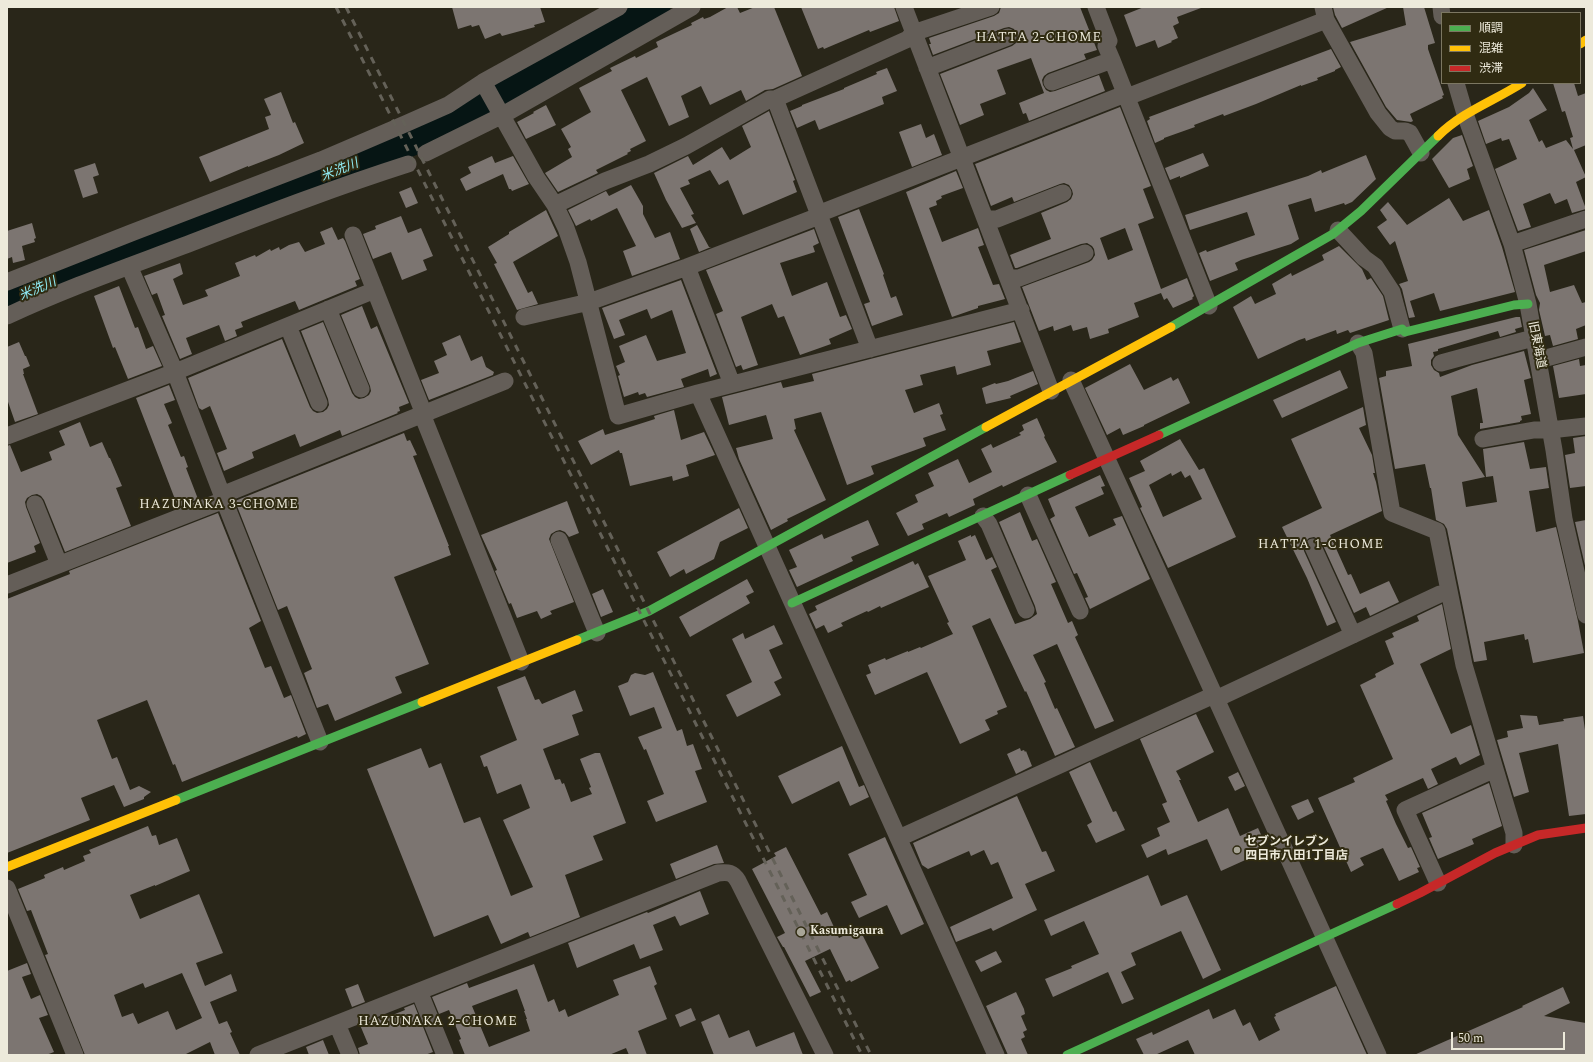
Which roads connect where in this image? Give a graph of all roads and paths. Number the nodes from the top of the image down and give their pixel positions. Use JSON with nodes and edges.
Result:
{"nodes":[{"id":1,"x":619,"y":7,"type":"edge"},
{"id":2,"x":692,"y":7,"type":"edge"},
{"id":3,"x":904,"y":7,"type":"edge"},
{"id":4,"x":991,"y":7,"type":"edge"},
{"id":5,"x":1096,"y":7,"type":"edge"},
{"id":6,"x":1325,"y":14,"type":"edge"},
{"id":7,"x":913,"y":33,"type":"junction"},
{"id":8,"x":1008,"y":37,"type":"dead end"},
{"id":9,"x":1112,"y":60,"type":"junction"},
{"id":10,"x":927,"y":68,"type":"junction"},
{"id":11,"x":1052,"y":82,"type":"dead end"},
{"id":12,"x":1456,"y":84,"type":"edge"},
{"id":13,"x":1520,"y":84,"type":"edge"},
{"id":14,"x":484,"y":85,"type":"junction"},
{"id":15,"x":1126,"y":96,"type":"junction"},
{"id":16,"x":775,"y":99,"type":"junction"},
{"id":17,"x":500,"y":114,"type":"junction"},
{"id":18,"x":1465,"y":114,"type":"junction"},
{"id":19,"x":426,"y":153,"type":"dead end"},
{"id":20,"x":1421,"y":153,"type":"junction"},
{"id":21,"x":962,"y":158,"type":"junction"},
{"id":22,"x":408,"y":164,"type":"dead end"},
{"id":23,"x":1063,"y":194,"type":"dead end"},
{"id":24,"x":555,"y":205,"type":"junction"},
{"id":25,"x":818,"y":215,"type":"junction"},
{"id":26,"x":986,"y":219,"type":"junction"},
{"id":27,"x":1586,"y":219,"type":"edge"},
{"id":28,"x":1338,"y":230,"type":"junction"},
{"id":29,"x":353,"y":235,"type":"dead end"},
{"id":30,"x":1512,"y":244,"type":"junction"},
{"id":31,"x":1085,"y":253,"type":"dead end"},
{"id":32,"x":129,"y":266,"type":"junction"},
{"id":33,"x":687,"y":266,"type":"junction"},
{"id":34,"x":1009,"y":278,"type":"junction"},
{"id":35,"x":7,"y":282,"type":"edge"},
{"id":36,"x":375,"y":290,"type":"junction"},
{"id":37,"x":589,"y":302,"type":"junction"},
{"id":38,"x":1528,"y":304,"type":"junction"},
{"id":39,"x":1209,"y":306,"type":"junction"},
{"id":40,"x":328,"y":309,"type":"junction"},
{"id":41,"x":1021,"y":310,"type":"junction"},
{"id":42,"x":7,"y":316,"type":"edge"},
{"id":43,"x":524,"y":317,"type":"dead end"},
{"id":44,"x":288,"y":326,"type":"junction"},
{"id":45,"x":1402,"y":329,"type":"junction"},
{"id":46,"x":1533,"y":338,"type":"junction"},
{"id":47,"x":1358,"y":343,"type":"junction"},
{"id":48,"x":1586,"y":347,"type":"edge"},
{"id":49,"x":870,"y":349,"type":"junction"},
{"id":50,"x":1539,"y":360,"type":"junction"},
{"id":51,"x":1441,"y":363,"type":"dead end"},
{"id":52,"x":175,"y":372,"type":"junction"},
{"id":53,"x":1071,"y":380,"type":"junction"},
{"id":54,"x":505,"y":381,"type":"dead end"},
{"id":55,"x":732,"y":384,"type":"junction"},
{"id":56,"x":361,"y":389,"type":"dead end"},
{"id":57,"x":1051,"y":391,"type":"junction"},
{"id":58,"x":698,"y":393,"type":"junction"},
{"id":59,"x":319,"y":402,"type":"dead end"},
{"id":60,"x":423,"y":414,"type":"junction"},
{"id":61,"x":1586,"y":426,"type":"edge"},
{"id":62,"x":1550,"y":430,"type":"junction"},
{"id":63,"x":7,"y":436,"type":"edge"},
{"id":64,"x":1483,"y":439,"type":"dead end"},
{"id":65,"x":1107,"y":460,"type":"junction"},
{"id":66,"x":1028,"y":496,"type":"junction"},
{"id":67,"x":223,"y":497,"type":"junction"},
{"id":68,"x":35,"y":504,"type":"dead end"},
{"id":69,"x":983,"y":516,"type":"junction"},
{"id":70,"x":560,"y":540,"type":"dead end"},
{"id":71,"x":767,"y":547,"type":"junction"},
{"id":72,"x":1313,"y":547,"type":"dead end"},
{"id":73,"x":59,"y":564,"type":"junction"},
{"id":74,"x":7,"y":585,"type":"edge"},
{"id":75,"x":1440,"y":594,"type":"dead end"},
{"id":76,"x":792,"y":603,"type":"junction"},
{"id":77,"x":1026,"y":610,"type":"dead end"},
{"id":78,"x":1080,"y":611,"type":"dead end"},
{"id":79,"x":1586,"y":615,"type":"edge"},
{"id":80,"x":597,"y":633,"type":"junction"},
{"id":81,"x":1353,"y":635,"type":"junction"},
{"id":82,"x":521,"y":662,"type":"junction"},
{"id":83,"x":1215,"y":697,"type":"junction"},
{"id":84,"x":320,"y":742,"type":"junction"},
{"id":85,"x":1495,"y":769,"type":"junction"},
{"id":86,"x":1586,"y":828,"type":"edge"},
{"id":87,"x":899,"y":838,"type":"junction"},
{"id":88,"x":1514,"y":845,"type":"junction"},
{"id":89,"x":7,"y":867,"type":"edge"},
{"id":90,"x":1438,"y":883,"type":"junction"},
{"id":91,"x":7,"y":888,"type":"edge"},
{"id":92,"x":1324,"y":937,"type":"junction"},
{"id":93,"x":419,"y":990,"type":"junction"},
{"id":94,"x":337,"y":1024,"type":"junction"},
{"id":95,"x":75,"y":1055,"type":"edge"},
{"id":96,"x":259,"y":1055,"type":"edge"},
{"id":97,"x":350,"y":1055,"type":"edge"},
{"id":98,"x":445,"y":1055,"type":"edge"},
{"id":99,"x":825,"y":1055,"type":"edge"},
{"id":100,"x":996,"y":1055,"type":"edge"},
{"id":101,"x":1067,"y":1055,"type":"edge"},
{"id":102,"x":1378,"y":1055,"type":"edge"}],
"edges":[{"from":1,"to":14,"type":"street"},
{"from":2,"to":17,"type":"street"},
{"from":3,"to":7,"type":"street"},
{"from":4,"to":7,"type":"street"},
{"from":5,"to":9,"type":"street"},
{"from":6,"to":15,"type":"street"},
{"from":6,"to":20,"type":"street"},
{"from":7,"to":10,"type":"street"},
{"from":7,"to":16,"type":"street"},
{"from":8,"to":10,"type":"street"},
{"from":9,"to":11,"type":"street"},
{"from":9,"to":15,"type":"street"},
{"from":10,"to":21,"type":"street"},
{"from":12,"to":18,"type":"street","name":"旧東海道"},
{"from":13,"to":18,"type":"street"},
{"from":14,"to":17,"type":"street"},
{"from":14,"to":35,"type":"street"},
{"from":15,"to":21,"type":"street"},
{"from":15,"to":39,"type":"street"},
{"from":16,"to":24,"type":"street"},
{"from":16,"to":25,"type":"street"},
{"from":17,"to":19,"type":"street"},
{"from":17,"to":24,"type":"street"},
{"from":18,"to":20,"type":"street"},
{"from":18,"to":30,"type":"street","name":"旧東海道"},
{"from":20,"to":28,"type":"street"},
{"from":21,"to":25,"type":"street"},
{"from":21,"to":26,"type":"street"},
{"from":22,"to":32,"type":"street"},
{"from":23,"to":26,"type":"street"},
{"from":24,"to":37,"type":"street"},
{"from":25,"to":33,"type":"street"},
{"from":25,"to":49,"type":"street"},
{"from":26,"to":34,"type":"street"},
{"from":27,"to":30,"type":"street"},
{"from":28,"to":39,"type":"street"},
{"from":28,"to":45,"type":"street"},
{"from":29,"to":36,"type":"street"},
{"from":30,"to":38,"type":"street","name":"旧東海道"},
{"from":31,"to":34,"type":"street"},
{"from":32,"to":42,"type":"street"},
{"from":32,"to":52,"type":"street"},
{"from":33,"to":37,"type":"street"},
{"from":33,"to":55,"type":"street"},
{"from":34,"to":41,"type":"street"},
{"from":36,"to":40,"type":"street"},
{"from":36,"to":60,"type":"street"},
{"from":37,"to":43,"type":"street"},
{"from":37,"to":58,"type":"street"},
{"from":38,"to":45,"type":"street"},
{"from":38,"to":46,"type":"street","name":"旧東海道"},
{"from":39,"to":53,"type":"street"},
{"from":40,"to":44,"type":"street"},
{"from":40,"to":56,"type":"street"},
{"from":41,"to":49,"type":"street"},
{"from":41,"to":57,"type":"street"},
{"from":44,"to":52,"type":"street"},
{"from":44,"to":59,"type":"street"},
{"from":45,"to":47,"type":"street"},
{"from":46,"to":50,"type":"street","name":"旧東海道"},
{"from":46,"to":51,"type":"street"},
{"from":47,"to":65,"type":"street"},
{"from":47,"to":85,"type":"street"},
{"from":48,"to":50,"type":"street"},
{"from":49,"to":55,"type":"street"},
{"from":50,"to":62,"type":"street","name":"旧東海道"},
{"from":52,"to":63,"type":"street"},
{"from":52,"to":67,"type":"street"},
{"from":53,"to":57,"type":"street"},
{"from":53,"to":65,"type":"street"},
{"from":54,"to":60,"type":"street"},
{"from":55,"to":58,"type":"street"},
{"from":57,"to":71,"type":"street"},
{"from":58,"to":71,"type":"street"},
{"from":60,"to":67,"type":"street"},
{"from":60,"to":82,"type":"street"},
{"from":61,"to":62,"type":"street"},
{"from":62,"to":64,"type":"street"},
{"from":62,"to":79,"type":"street","name":"旧東海道"},
{"from":65,"to":66,"type":"street"},
{"from":65,"to":83,"type":"street"},
{"from":66,"to":69,"type":"street"},
{"from":66,"to":78,"type":"street"},
{"from":67,"to":73,"type":"street"},
{"from":67,"to":84,"type":"street"},
{"from":68,"to":73,"type":"street"},
{"from":69,"to":76,"type":"street"},
{"from":69,"to":77,"type":"street"},
{"from":70,"to":80,"type":"street"},
{"from":71,"to":76,"type":"street"},
{"from":71,"to":80,"type":"street"},
{"from":72,"to":81,"type":"street"},
{"from":73,"to":74,"type":"street"},
{"from":75,"to":81,"type":"street"},
{"from":76,"to":87,"type":"street"},
{"from":80,"to":82,"type":"street"},
{"from":81,"to":83,"type":"street"},
{"from":82,"to":84,"type":"street"},
{"from":83,"to":87,"type":"street"},
{"from":83,"to":92,"type":"street"},
{"from":84,"to":89,"type":"street"},
{"from":85,"to":88,"type":"street"},
{"from":85,"to":90,"type":"street"},
{"from":86,"to":88,"type":"street"},
{"from":87,"to":100,"type":"street"},
{"from":88,"to":90,"type":"street"},
{"from":90,"to":92,"type":"street"},
{"from":91,"to":95,"type":"street"},
{"from":92,"to":101,"type":"street"},
{"from":92,"to":102,"type":"street"},
{"from":93,"to":94,"type":"street"},
{"from":93,"to":98,"type":"street"},
{"from":93,"to":99,"type":"street"},
{"from":94,"to":96,"type":"street"},
{"from":94,"to":97,"type":"street"}]}
